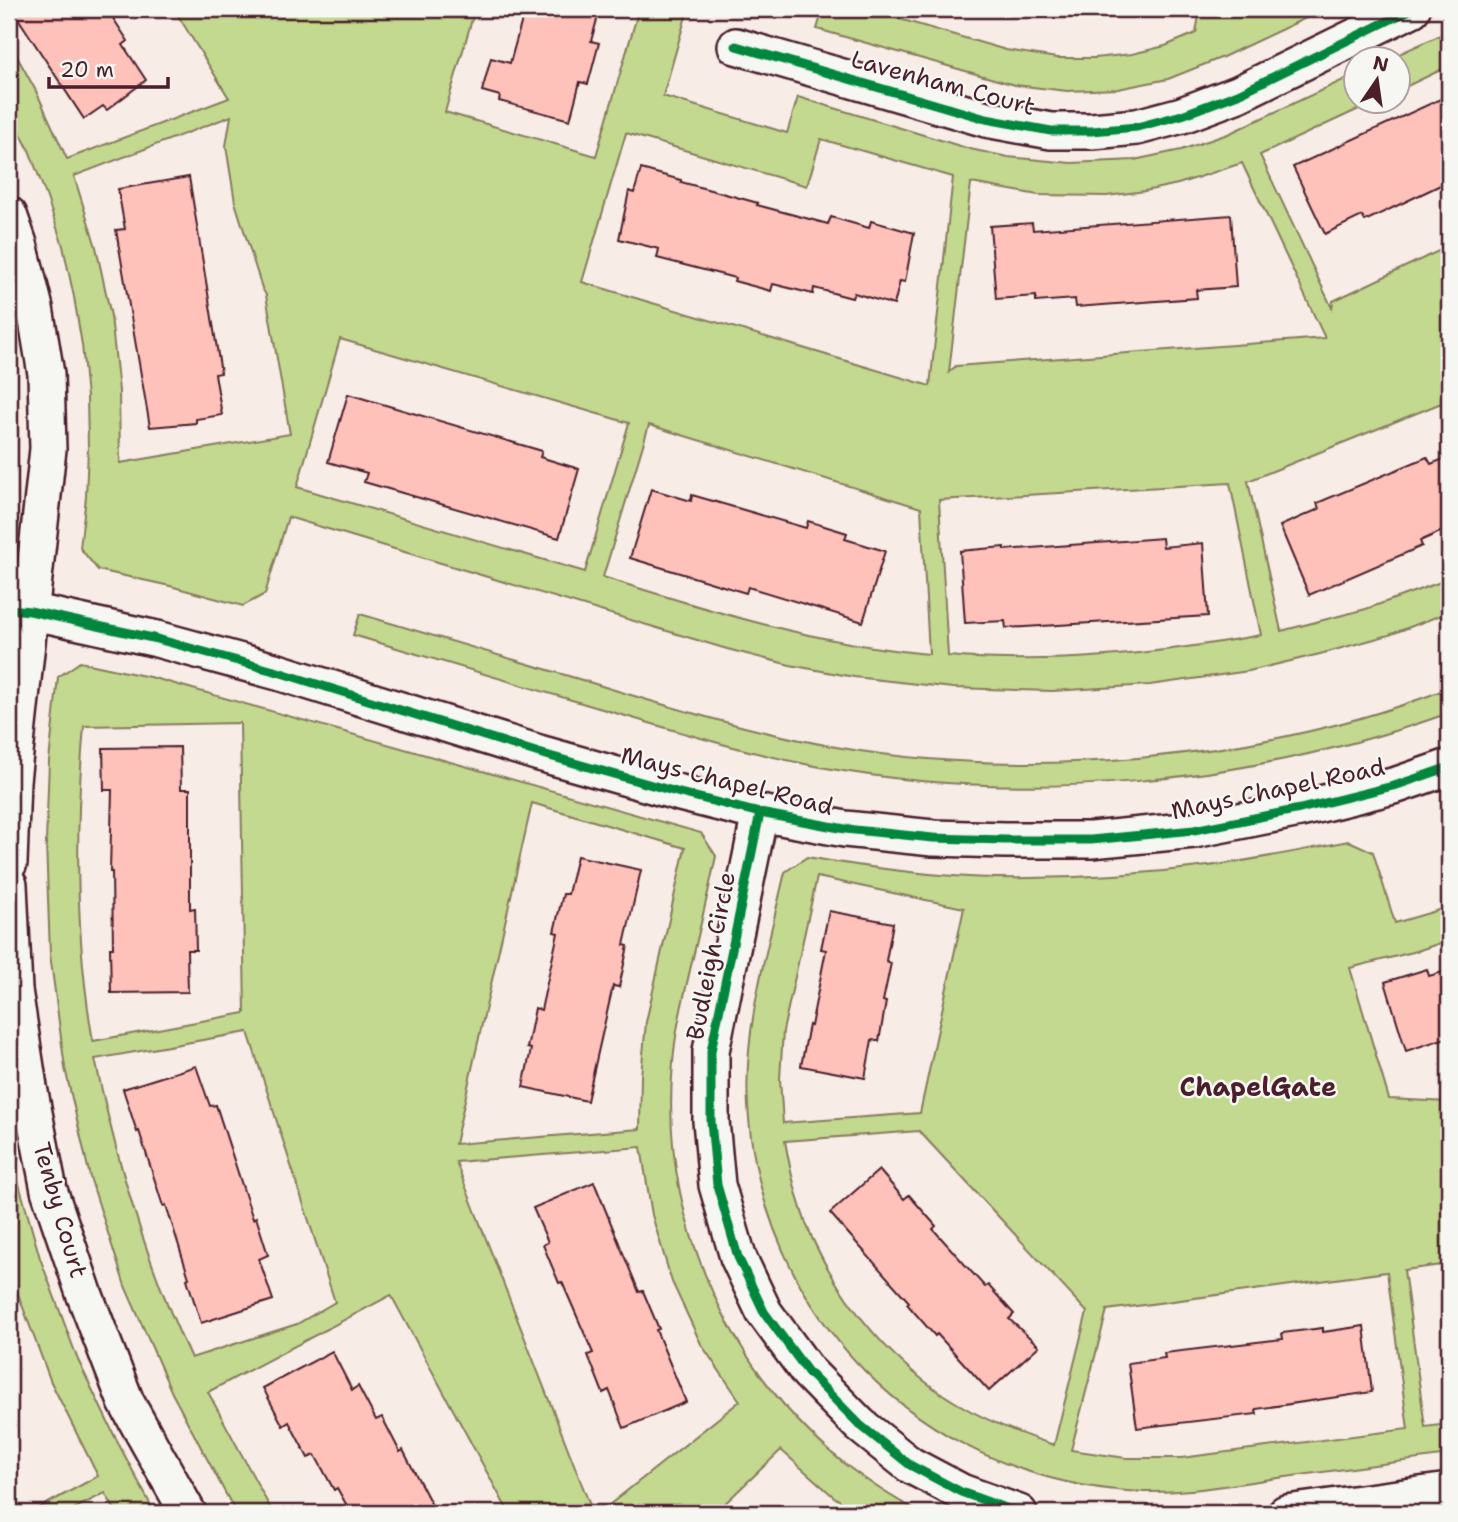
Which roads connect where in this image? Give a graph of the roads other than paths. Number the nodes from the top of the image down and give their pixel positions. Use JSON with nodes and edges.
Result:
{"nodes":[{"id":1,"x":1412,"y":9,"type":"edge"},
{"id":2,"x":736,"y":46,"type":"dead end"},
{"id":3,"x":9,"y":215,"type":"edge"},
{"id":4,"x":19,"y":610,"type":"edge"},
{"id":5,"x":1449,"y":767,"type":"edge"},
{"id":6,"x":760,"y":813,"type":"junction"},
{"id":7,"x":9,"y":863,"type":"edge"},
{"id":8,"x":9,"y":886,"type":"edge"},
{"id":9,"x":1449,"y":1491,"type":"edge"},
{"id":10,"x":188,"y":1513,"type":"edge"},
{"id":11,"x":1018,"y":1513,"type":"edge"},
{"id":12,"x":1286,"y":1513,"type":"edge"}],
"edges":[{"from":1,"to":2,"type":"street","name":"Lavenham Court"},
{"from":3,"to":4,"type":"street"},
{"from":4,"to":6,"type":"street","name":"Mays Chapel Road"},
{"from":4,"to":7,"type":"street"},
{"from":5,"to":6,"type":"street","name":"Mays Chapel Road"},
{"from":6,"to":11,"type":"street","name":"Budleigh Circle"},
{"from":8,"to":10,"type":"street","name":"Tenby Court"},
{"from":9,"to":12,"type":"street"}]}
